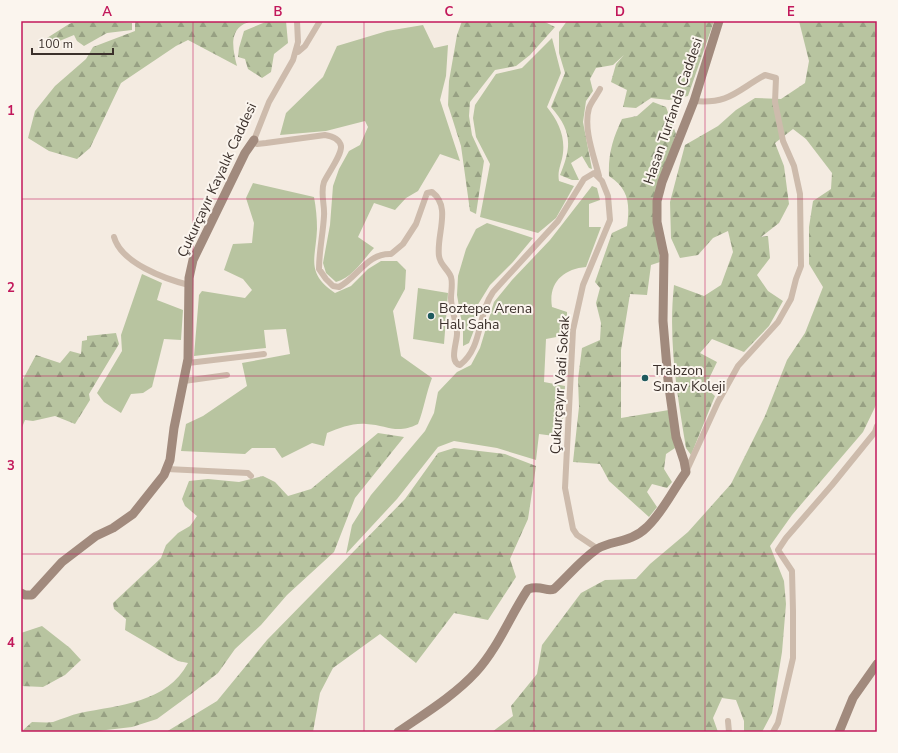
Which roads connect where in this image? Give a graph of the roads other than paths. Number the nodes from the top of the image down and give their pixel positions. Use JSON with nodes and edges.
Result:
{"nodes":[{"id":1,"x":297,"y":21,"type":"edge"},
{"id":2,"x":320,"y":21,"type":"edge"},
{"id":3,"x":719,"y":21,"type":"edge"},
{"id":4,"x":296,"y":51,"type":"junction"},
{"id":5,"x":600,"y":89,"type":"dead end"},
{"id":6,"x":694,"y":101,"type":"junction"},
{"id":7,"x":254,"y":140,"type":"junction"},
{"id":8,"x":598,"y":176,"type":"junction"},
{"id":9,"x":114,"y":237,"type":"dead end"},
{"id":10,"x":189,"y":285,"type":"junction"},
{"id":11,"x":264,"y":354,"type":"dead end"},
{"id":12,"x":188,"y":363,"type":"junction"},
{"id":13,"x":227,"y":375,"type":"dead end"},
{"id":14,"x":184,"y":382,"type":"junction"},
{"id":15,"x":877,"y":426,"type":"edge"},
{"id":16,"x":167,"y":469,"type":"junction"},
{"id":17,"x":686,"y":472,"type":"junction"},
{"id":18,"x":251,"y":476,"type":"dead end"},
{"id":19,"x":598,"y":548,"type":"junction"},
{"id":20,"x":21,"y":593,"type":"edge"},
{"id":21,"x":877,"y":664,"type":"edge"},
{"id":22,"x":728,"y":721,"type":"dead end"},
{"id":23,"x":398,"y":732,"type":"edge"},
{"id":24,"x":728,"y":732,"type":"edge"},
{"id":25,"x":773,"y":732,"type":"edge"},
{"id":26,"x":839,"y":732,"type":"edge"}],
"edges":[{"from":1,"to":4,"type":"street","name":"Çukurçayır Kayalık Caddesi"},
{"from":2,"to":4,"type":"street"},
{"from":3,"to":6,"type":"street","name":"Hasan Turfanda Caddesi"},
{"from":4,"to":7,"type":"street","name":"Çukurçayır Kayalık Caddesi"},
{"from":5,"to":8,"type":"street","name":"Çukurçayır Vadi Sokak"},
{"from":6,"to":17,"type":"street","name":"Hasan Turfanda Caddesi"},
{"from":6,"to":17,"type":"street"},
{"from":7,"to":8,"type":"street"},
{"from":7,"to":10,"type":"street","name":"Çukurçayır Kayalık Caddesi"},
{"from":8,"to":19,"type":"street","name":"Çukurçayır Vadi Sokak"},
{"from":9,"to":10,"type":"street"},
{"from":10,"to":12,"type":"street","name":"Çukurçayır Kayalık Caddesi"},
{"from":11,"to":12,"type":"street"},
{"from":12,"to":14,"type":"street","name":"Çukurçayır Kayalık Caddesi"},
{"from":13,"to":14,"type":"street"},
{"from":14,"to":16,"type":"street","name":"Çukurçayır Kayalık Caddesi"},
{"from":15,"to":25,"type":"street"},
{"from":16,"to":18,"type":"street"},
{"from":16,"to":20,"type":"street","name":"Çukurçayır Kayalık Caddesi"},
{"from":17,"to":19,"type":"street"},
{"from":19,"to":23,"type":"street"},
{"from":21,"to":26,"type":"street"},
{"from":22,"to":24,"type":"street"}]}
